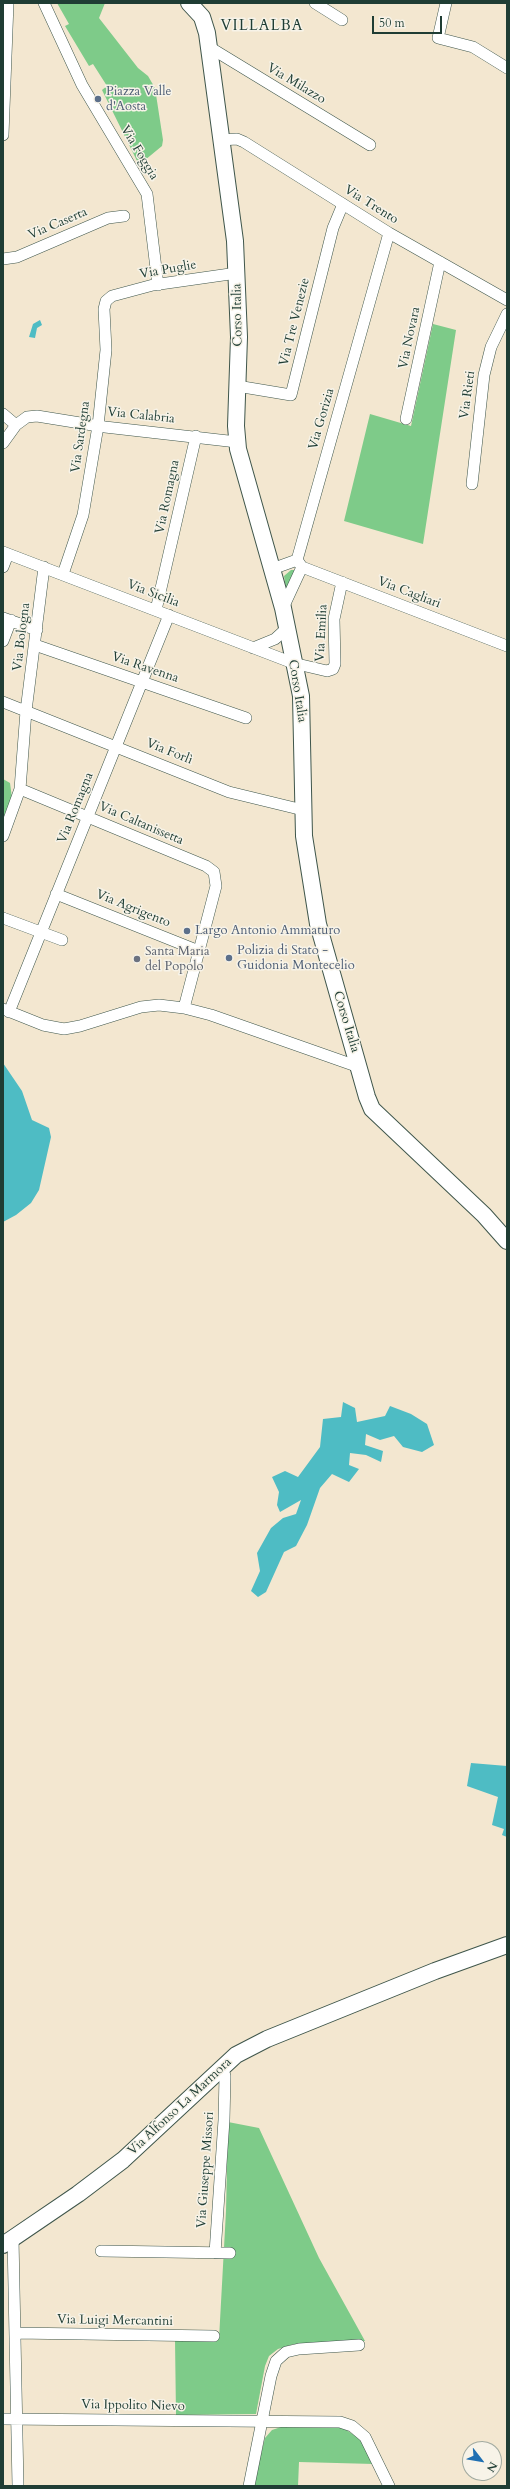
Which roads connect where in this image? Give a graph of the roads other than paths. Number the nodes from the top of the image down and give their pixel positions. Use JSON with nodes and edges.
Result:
{"nodes":[{"id":1,"x":8,"y":3,"type":"edge"},
{"id":2,"x":44,"y":3,"type":"edge"},
{"id":3,"x":189,"y":3,"type":"edge"},
{"id":4,"x":314,"y":3,"type":"edge"},
{"id":5,"x":446,"y":3,"type":"edge"},
{"id":6,"x":342,"y":20,"type":"dead end"},
{"id":7,"x":209,"y":47,"type":"junction"},
{"id":8,"x":507,"y":68,"type":"edge"},
{"id":9,"x":3,"y":135,"type":"edge"},
{"id":10,"x":220,"y":140,"type":"junction"},
{"id":11,"x":370,"y":145,"type":"dead end"},
{"id":12,"x":343,"y":204,"type":"junction"},
{"id":13,"x":124,"y":216,"type":"dead end"},
{"id":14,"x":389,"y":233,"type":"junction"},
{"id":15,"x":3,"y":259,"type":"edge"},
{"id":16,"x":440,"y":262,"type":"junction"},
{"id":17,"x":237,"y":273,"type":"junction"},
{"id":18,"x":158,"y":284,"type":"junction"},
{"id":19,"x":507,"y":300,"type":"edge"},
{"id":20,"x":106,"y":301,"type":"joint"},
{"id":21,"x":507,"y":314,"type":"edge"},
{"id":22,"x":237,"y":386,"type":"junction"},
{"id":23,"x":3,"y":414,"type":"edge"},
{"id":24,"x":406,"y":419,"type":"dead end"},
{"id":25,"x":16,"y":425,"type":"junction"},
{"id":26,"x":98,"y":426,"type":"junction"},
{"id":27,"x":196,"y":436,"type":"junction"},
{"id":28,"x":237,"y":442,"type":"junction"},
{"id":29,"x":3,"y":443,"type":"edge"},
{"id":30,"x":472,"y":484,"type":"dead end"},
{"id":31,"x":5,"y":553,"type":"edge"},
{"id":32,"x":300,"y":563,"type":"junction"},
{"id":33,"x":3,"y":567,"type":"edge"},
{"id":34,"x":44,"y":567,"type":"junction"},
{"id":35,"x":272,"y":569,"type":"junction"},
{"id":36,"x":63,"y":574,"type":"junction"},
{"id":37,"x":342,"y":582,"type":"junction"},
{"id":38,"x":283,"y":608,"type":"junction"},
{"id":39,"x":156,"y":610,"type":"junction"},
{"id":40,"x":169,"y":615,"type":"junction"},
{"id":41,"x":7,"y":619,"type":"edge"},
{"id":42,"x":287,"y":628,"type":"junction"},
{"id":43,"x":37,"y":630,"type":"junction"},
{"id":44,"x":3,"y":642,"type":"edge"},
{"id":45,"x":35,"y":645,"type":"junction"},
{"id":46,"x":507,"y":646,"type":"edge"},
{"id":47,"x":253,"y":648,"type":"junction"},
{"id":48,"x":293,"y":663,"type":"junction"},
{"id":49,"x":142,"y":682,"type":"junction"},
{"id":50,"x":3,"y":702,"type":"edge"},
{"id":51,"x":26,"y":711,"type":"junction"},
{"id":52,"x":246,"y":718,"type":"dead end"},
{"id":53,"x":116,"y":747,"type":"junction"},
{"id":54,"x":20,"y":789,"type":"junction"},
{"id":55,"x":303,"y":810,"type":"junction"},
{"id":56,"x":87,"y":816,"type":"junction"},
{"id":57,"x":3,"y":836,"type":"edge"},
{"id":58,"x":56,"y":894,"type":"junction"},
{"id":59,"x":3,"y":918,"type":"edge"},
{"id":60,"x":40,"y":932,"type":"junction"},
{"id":61,"x":62,"y":940,"type":"dead end"},
{"id":62,"x":199,"y":950,"type":"junction"},
{"id":63,"x":184,"y":1008,"type":"junction"},
{"id":64,"x":6,"y":1011,"type":"edge"},
{"id":65,"x":359,"y":1066,"type":"junction"},
{"id":66,"x":507,"y":1241,"type":"edge"},
{"id":67,"x":507,"y":1945,"type":"edge"},
{"id":68,"x":222,"y":2066,"type":"junction"},
{"id":69,"x":8,"y":2241,"type":"edge"},
{"id":70,"x":101,"y":2250,"type":"dead end"},
{"id":71,"x":215,"y":2252,"type":"junction"},
{"id":72,"x":230,"y":2253,"type":"dead end"},
{"id":73,"x":16,"y":2333,"type":"junction"},
{"id":74,"x":214,"y":2336,"type":"dead end"},
{"id":75,"x":359,"y":2345,"type":"dead end"},
{"id":76,"x":3,"y":2419,"type":"edge"},
{"id":77,"x":16,"y":2419,"type":"junction"},
{"id":78,"x":263,"y":2422,"type":"junction"},
{"id":79,"x":18,"y":2486,"type":"edge"},
{"id":80,"x":249,"y":2486,"type":"edge"},
{"id":81,"x":389,"y":2486,"type":"edge"}],
"edges":[{"from":1,"to":9,"type":"street"},
{"from":2,"to":18,"type":"street","name":"Via Foggia"},
{"from":3,"to":7,"type":"street","name":"Corso Italia"},
{"from":4,"to":6,"type":"street"},
{"from":5,"to":8,"type":"street"},
{"from":7,"to":10,"type":"street","name":"Corso Italia"},
{"from":7,"to":11,"type":"street","name":"Via Milazzo"},
{"from":10,"to":12,"type":"street","name":"Via Trento"},
{"from":10,"to":17,"type":"street","name":"Corso Italia"},
{"from":12,"to":14,"type":"street","name":"Via Trento"},
{"from":12,"to":22,"type":"street","name":"Via Tre Venezie"},
{"from":13,"to":15,"type":"street","name":"Via Caserta"},
{"from":14,"to":16,"type":"street","name":"Via Trento"},
{"from":14,"to":32,"type":"street","name":"Via Gorizia"},
{"from":16,"to":19,"type":"street","name":"Via Trento"},
{"from":16,"to":24,"type":"street","name":"Via Novara"},
{"from":17,"to":18,"type":"street","name":"Via Puglie"},
{"from":17,"to":22,"type":"street","name":"Corso Italia"},
{"from":18,"to":20,"type":"street","name":"Via Puglie"},
{"from":20,"to":26,"type":"street","name":"Via Sardegna"},
{"from":21,"to":30,"type":"street","name":"Via Rieti"},
{"from":22,"to":28,"type":"street","name":"Corso Italia"},
{"from":23,"to":25,"type":"street"},
{"from":25,"to":26,"type":"street","name":"Via Calabria"},
{"from":25,"to":29,"type":"street"},
{"from":26,"to":27,"type":"street","name":"Via Calabria"},
{"from":26,"to":36,"type":"street","name":"Via Sardegna"},
{"from":27,"to":28,"type":"street","name":"Via Calabria"},
{"from":27,"to":39,"type":"street","name":"Via Romagna"},
{"from":28,"to":35,"type":"street","name":"Corso Italia"},
{"from":31,"to":33,"type":"street"},
{"from":31,"to":34,"type":"street","name":"Via Sicilia"},
{"from":32,"to":35,"type":"street"},
{"from":32,"to":37,"type":"street","name":"Via Cagliari"},
{"from":32,"to":38,"type":"street","name":"Via Gorizia"},
{"from":34,"to":36,"type":"street","name":"Via Sicilia"},
{"from":34,"to":43,"type":"street","name":"Via Bologna"},
{"from":35,"to":38,"type":"street","name":"Corso Italia"},
{"from":36,"to":39,"type":"street","name":"Via Sicilia"},
{"from":37,"to":46,"type":"street","name":"Via Cagliari"},
{"from":37,"to":48,"type":"street","name":"Via Emilia"},
{"from":38,"to":42,"type":"street","name":"Corso Italia"},
{"from":39,"to":40,"type":"street","name":"Via Sicilia"},
{"from":40,"to":47,"type":"street","name":"Via Sicilia"},
{"from":40,"to":49,"type":"street","name":"Via Romagna"},
{"from":41,"to":43,"type":"street"},
{"from":41,"to":44,"type":"street"},
{"from":42,"to":47,"type":"street"},
{"from":42,"to":48,"type":"street","name":"Corso Italia"},
{"from":43,"to":45,"type":"street","name":"Via Bologna"},
{"from":45,"to":49,"type":"street","name":"Via Ravenna"},
{"from":45,"to":51,"type":"street","name":"Via Bologna"},
{"from":47,"to":48,"type":"street","name":"Via Sicilia"},
{"from":48,"to":55,"type":"street","name":"Corso Italia"},
{"from":49,"to":52,"type":"street","name":"Via Ravenna"},
{"from":49,"to":53,"type":"street","name":"Via Romagna"},
{"from":50,"to":51,"type":"street","name":"Via Forlì"},
{"from":51,"to":53,"type":"street","name":"Via Forlì"},
{"from":51,"to":54,"type":"street","name":"Via Bologna"},
{"from":53,"to":55,"type":"street","name":"Via Forlì"},
{"from":53,"to":56,"type":"street","name":"Via Romagna"},
{"from":54,"to":56,"type":"street","name":"Via Caltanissetta"},
{"from":54,"to":57,"type":"street","name":"Via Bologna"},
{"from":55,"to":65,"type":"street","name":"Corso Italia"},
{"from":56,"to":58,"type":"street","name":"Via Romagna"},
{"from":56,"to":62,"type":"street","name":"Via Caltanissetta"},
{"from":58,"to":60,"type":"street","name":"Via Romagna"},
{"from":58,"to":62,"type":"street","name":"Via Agrigento"},
{"from":59,"to":60,"type":"street"},
{"from":60,"to":61,"type":"street"},
{"from":60,"to":64,"type":"street","name":"Via Romagna"},
{"from":62,"to":63,"type":"street"},
{"from":63,"to":64,"type":"street"},
{"from":63,"to":65,"type":"street"},
{"from":65,"to":66,"type":"street","name":"Corso Italia"},
{"from":67,"to":68,"type":"street","name":"Via Alfonso La Marmora"},
{"from":68,"to":69,"type":"street","name":"Via Alfonso La Marmora"},
{"from":68,"to":71,"type":"street","name":"Via Giuseppe Missori"},
{"from":69,"to":73,"type":"street"},
{"from":70,"to":71,"type":"street"},
{"from":71,"to":72,"type":"street"},
{"from":73,"to":74,"type":"street","name":"Via Luigi Mercantini"},
{"from":73,"to":77,"type":"street"},
{"from":75,"to":78,"type":"street"},
{"from":76,"to":77,"type":"street","name":"Via Ippolito Nievo"},
{"from":77,"to":78,"type":"street","name":"Via Ippolito Nievo"},
{"from":77,"to":79,"type":"street"},
{"from":78,"to":80,"type":"street"},
{"from":78,"to":81,"type":"street","name":"Via Ippolito Nievo"}]}
